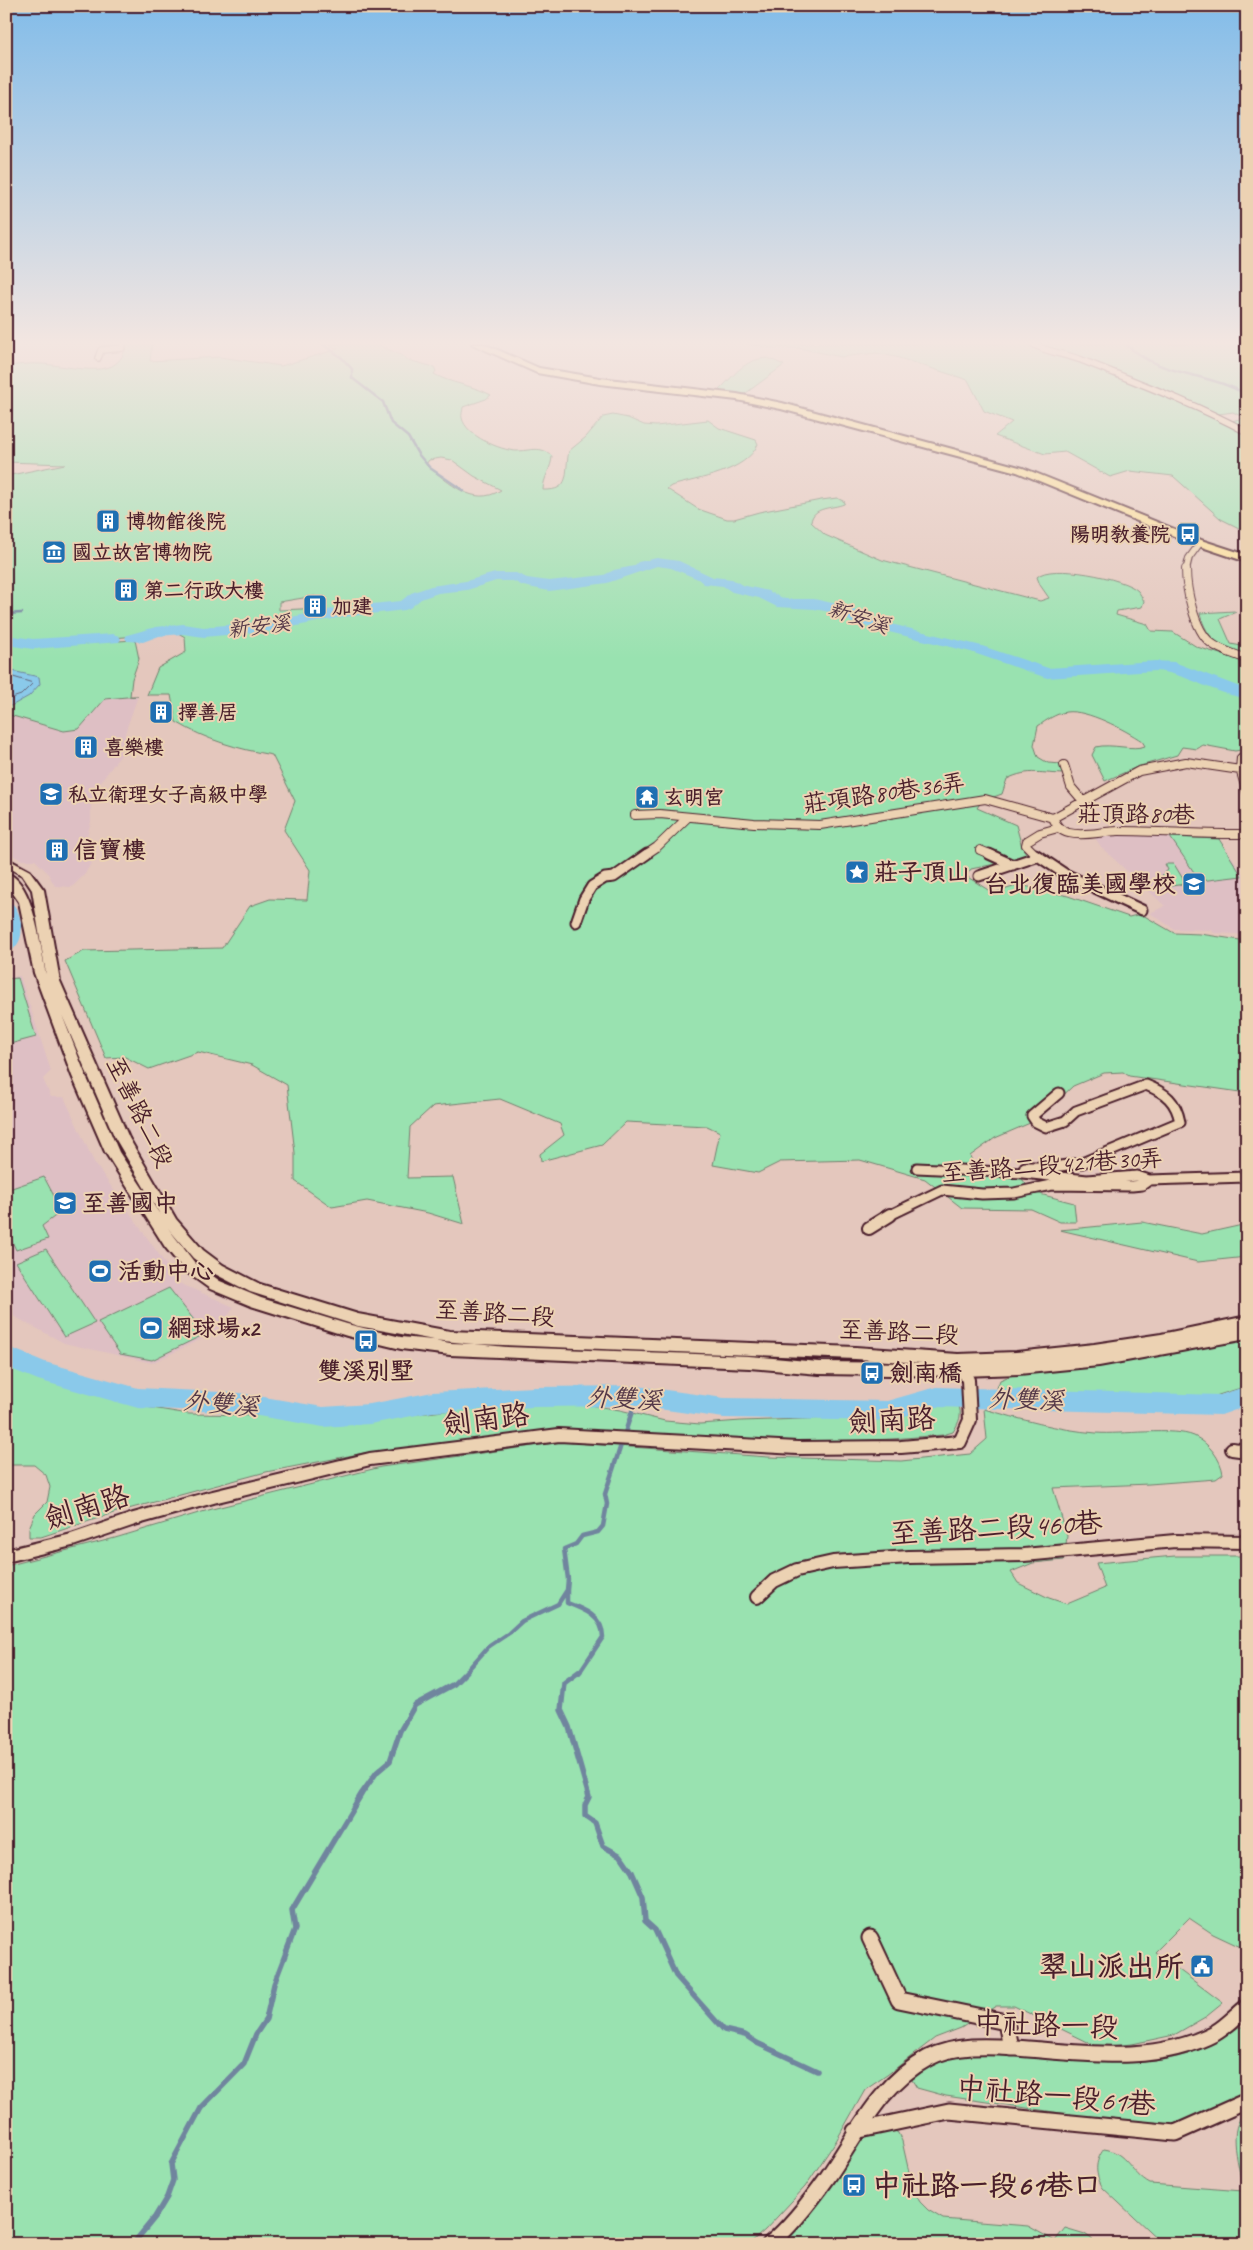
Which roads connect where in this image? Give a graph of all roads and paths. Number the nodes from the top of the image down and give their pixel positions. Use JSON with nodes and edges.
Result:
{"nodes":[{"id":1,"x":941,"y":449,"type":"edge"},
{"id":2,"x":1200,"y":543,"type":"junction"},
{"id":3,"x":1247,"y":559,"type":"edge"},
{"id":4,"x":1247,"y":659,"type":"edge"},
{"id":5,"x":1247,"y":754,"type":"edge"},
{"id":6,"x":1064,"y":765,"type":"dead end"},
{"id":7,"x":1243,"y":770,"type":"edge"},
{"id":8,"x":1247,"y":792,"type":"edge"},
{"id":9,"x":1083,"y":801,"type":"junction"},
{"id":10,"x":635,"y":815,"type":"dead end"},
{"id":11,"x":687,"y":818,"type":"junction"},
{"id":12,"x":1053,"y":818,"type":"junction"},
{"id":13,"x":1058,"y":828,"type":"junction"},
{"id":14,"x":1247,"y":834,"type":"edge"},
{"id":15,"x":980,"y":850,"type":"dead end"},
{"id":16,"x":1036,"y":857,"type":"junction"},
{"id":17,"x":6,"y":861,"type":"edge"},
{"id":18,"x":1013,"y":864,"type":"junction"},
{"id":19,"x":6,"y":876,"type":"edge"},
{"id":20,"x":979,"y":876,"type":"dead end"},
{"id":21,"x":1142,"y":910,"type":"dead end"},
{"id":22,"x":576,"y":922,"type":"dead end"},
{"id":23,"x":1058,"y":1093,"type":"dead end"},
{"id":24,"x":917,"y":1168,"type":"dead end"},
{"id":25,"x":1023,"y":1172,"type":"junction"},
{"id":26,"x":1247,"y":1177,"type":"edge"},
{"id":27,"x":1149,"y":1180,"type":"junction"},
{"id":28,"x":869,"y":1228,"type":"dead end"},
{"id":29,"x":1247,"y":1322,"type":"edge"},
{"id":30,"x":1247,"y":1333,"type":"edge"},
{"id":31,"x":963,"y":1370,"type":"junction"},
{"id":32,"x":1232,"y":1449,"type":"dead end"},
{"id":33,"x":1247,"y":1451,"type":"edge"},
{"id":34,"x":1247,"y":1542,"type":"edge"},
{"id":35,"x":6,"y":1556,"type":"edge"},
{"id":36,"x":757,"y":1597,"type":"dead end"},
{"id":37,"x":870,"y":1938,"type":"dead end"},
{"id":38,"x":1247,"y":2007,"type":"edge"},
{"id":39,"x":1011,"y":2048,"type":"junction"},
{"id":40,"x":1247,"y":2101,"type":"edge"},
{"id":41,"x":855,"y":2131,"type":"junction"},
{"id":42,"x":770,"y":2244,"type":"edge"}],
"edges":[{"from":1,"to":2,"type":"main road"},
{"from":2,"to":3,"type":"main road"},
{"from":2,"to":4,"type":"street"},
{"from":5,"to":7,"type":"street"},
{"from":6,"to":9,"type":"street"},
{"from":7,"to":8,"type":"street"},
{"from":7,"to":9,"type":"street","name":"莊頂路80巷"},
{"from":9,"to":12,"type":"street","name":"莊頂路80巷"},
{"from":10,"to":11,"type":"street","name":"莊項路80巷36弄"},
{"from":11,"to":12,"type":"street","name":"莊項路80巷36弄"},
{"from":11,"to":22,"type":"street"},
{"from":12,"to":13,"type":"street","name":"莊頂路80巷"},
{"from":13,"to":14,"type":"street","name":"莊頂路80巷"},
{"from":13,"to":16,"type":"street"},
{"from":15,"to":18,"type":"street"},
{"from":16,"to":18,"type":"street"},
{"from":16,"to":21,"type":"street"},
{"from":17,"to":31,"type":"street","name":"至善路二段"},
{"from":18,"to":20,"type":"street"},
{"from":19,"to":31,"type":"street","name":"至善路二段"},
{"from":23,"to":25,"type":"street","name":"至善路二段421巷30弄"},
{"from":24,"to":25,"type":"street"},
{"from":25,"to":27,"type":"street"},
{"from":26,"to":27,"type":"street","name":"至善路二段421巷30弄"},
{"from":27,"to":28,"type":"street","name":"至善路二段421巷30弄"},
{"from":29,"to":31,"type":"street","name":"至善路二段"},
{"from":30,"to":31,"type":"street","name":"至善路二段"},
{"from":31,"to":35,"type":"street","name":"劍南路"},
{"from":32,"to":33,"type":"street"},
{"from":34,"to":36,"type":"street","name":"至善路二段460巷"},
{"from":37,"to":39,"type":"street"},
{"from":38,"to":39,"type":"street","name":"中社路一段"},
{"from":39,"to":41,"type":"street","name":"中社路一段"},
{"from":40,"to":41,"type":"street","name":"中社路一段61巷"},
{"from":41,"to":42,"type":"street","name":"中社路一段"}]}
